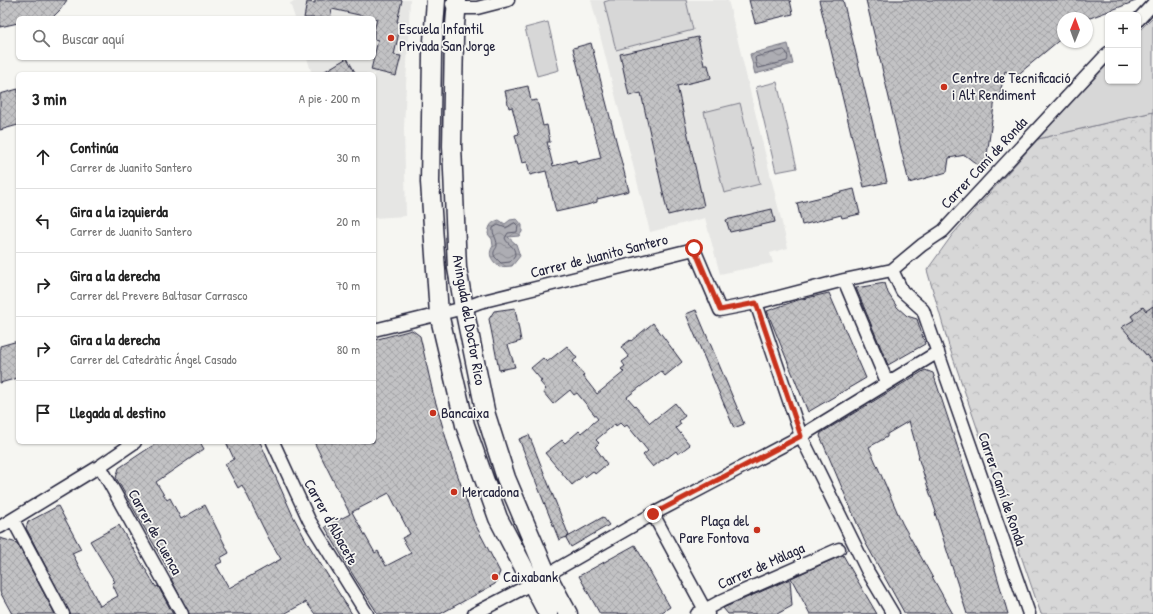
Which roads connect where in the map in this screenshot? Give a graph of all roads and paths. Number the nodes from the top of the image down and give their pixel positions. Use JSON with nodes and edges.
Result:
{"nodes":[{"id":1,"x":436,"y":0,"type":"edge"},
{"id":2,"x":508,"y":0,"type":"edge"},
{"id":3,"x":454,"y":3,"type":"edge"},
{"id":4,"x":1153,"y":4,"type":"edge"},
{"id":5,"x":1141,"y":17,"type":"edge"},
{"id":6,"x":1105,"y":55,"type":"edge"},
{"id":7,"x":892,"y":270,"type":"junction"},
{"id":8,"x":844,"y":280,"type":"junction"},
{"id":9,"x":756,"y":303,"type":"junction"},
{"id":10,"x":464,"y":308,"type":"junction"},
{"id":11,"x":439,"y":314,"type":"junction"},
{"id":12,"x":376,"y":330,"type":"edge"},
{"id":13,"x":938,"y":352,"type":"junction"},
{"id":14,"x":887,"y":382,"type":"junction"},
{"id":15,"x":801,"y":436,"type":"junction"},
{"id":16,"x":132,"y":444,"type":"edge"},
{"id":17,"x":274,"y":444,"type":"edge"},
{"id":18,"x":100,"y":466,"type":"junction"},
{"id":19,"x":653,"y":514,"type":"junction"},
{"id":20,"x":13,"y":520,"type":"junction"},
{"id":21,"x":0,"y":527,"type":"edge"},
{"id":22,"x":839,"y":549,"type":"dead end"},
{"id":23,"x":547,"y":575,"type":"junction"},
{"id":24,"x":531,"y":584,"type":"junction"},
{"id":25,"x":704,"y":613,"type":"edge"},
{"id":26,"x":63,"y":614,"type":"edge"},
{"id":27,"x":182,"y":614,"type":"edge"},
{"id":28,"x":367,"y":614,"type":"edge"},
{"id":29,"x":474,"y":614,"type":"edge"},
{"id":30,"x":548,"y":614,"type":"edge"},
{"id":31,"x":568,"y":614,"type":"edge"},
{"id":32,"x":892,"y":614,"type":"edge"},
{"id":33,"x":1029,"y":614,"type":"edge"}],
"edges":[{"from":1,"to":11,"type":"street","name":"Avinguda del Doctor Rico"},
{"from":2,"to":3,"type":"street"},
{"from":3,"to":10,"type":"street","name":"Avinguda del Doctor Rico"},
{"from":4,"to":5,"type":"street"},
{"from":6,"to":7,"type":"street","name":"Carrer Camí de Ronda"},
{"from":7,"to":8,"type":"street","name":"Carrer de Juanito Santero"},
{"from":7,"to":13,"type":"street","name":"Carrer Camí de Ronda"},
{"from":8,"to":9,"type":"street","name":"Carrer de Juanito Santero"},
{"from":8,"to":14,"type":"street"},
{"from":9,"to":10,"type":"street","name":"Carrer de Juanito Santero"},
{"from":9,"to":15,"type":"street"},
{"from":10,"to":11,"type":"street","name":"Carrer de Juanito Santero"},
{"from":10,"to":23,"type":"street","name":"Avinguda del Doctor Rico"},
{"from":11,"to":12,"type":"street","name":"Carrer de Juanito Santero"},
{"from":11,"to":24,"type":"street","name":"Avinguda del Doctor Rico"},
{"from":13,"to":14,"type":"street"},
{"from":13,"to":33,"type":"street","name":"Carrer Camí de Ronda"},
{"from":14,"to":15,"type":"street"},
{"from":15,"to":19,"type":"street"},
{"from":15,"to":32,"type":"street"},
{"from":16,"to":18,"type":"street"},
{"from":17,"to":28,"type":"street","name":"Carrer d'Albacete"},
{"from":18,"to":20,"type":"street"},
{"from":18,"to":27,"type":"street","name":"Carrer de Cuenca"},
{"from":19,"to":23,"type":"street"},
{"from":19,"to":25,"type":"street"},
{"from":20,"to":21,"type":"street"},
{"from":20,"to":26,"type":"street"},
{"from":22,"to":25,"type":"street","name":"Carrer de Màlaga"},
{"from":23,"to":24,"type":"street"},
{"from":23,"to":31,"type":"street","name":"Avinguda del Doctor Rico"},
{"from":24,"to":29,"type":"street"},
{"from":24,"to":30,"type":"street","name":"Avinguda del Doctor Rico"}]}
